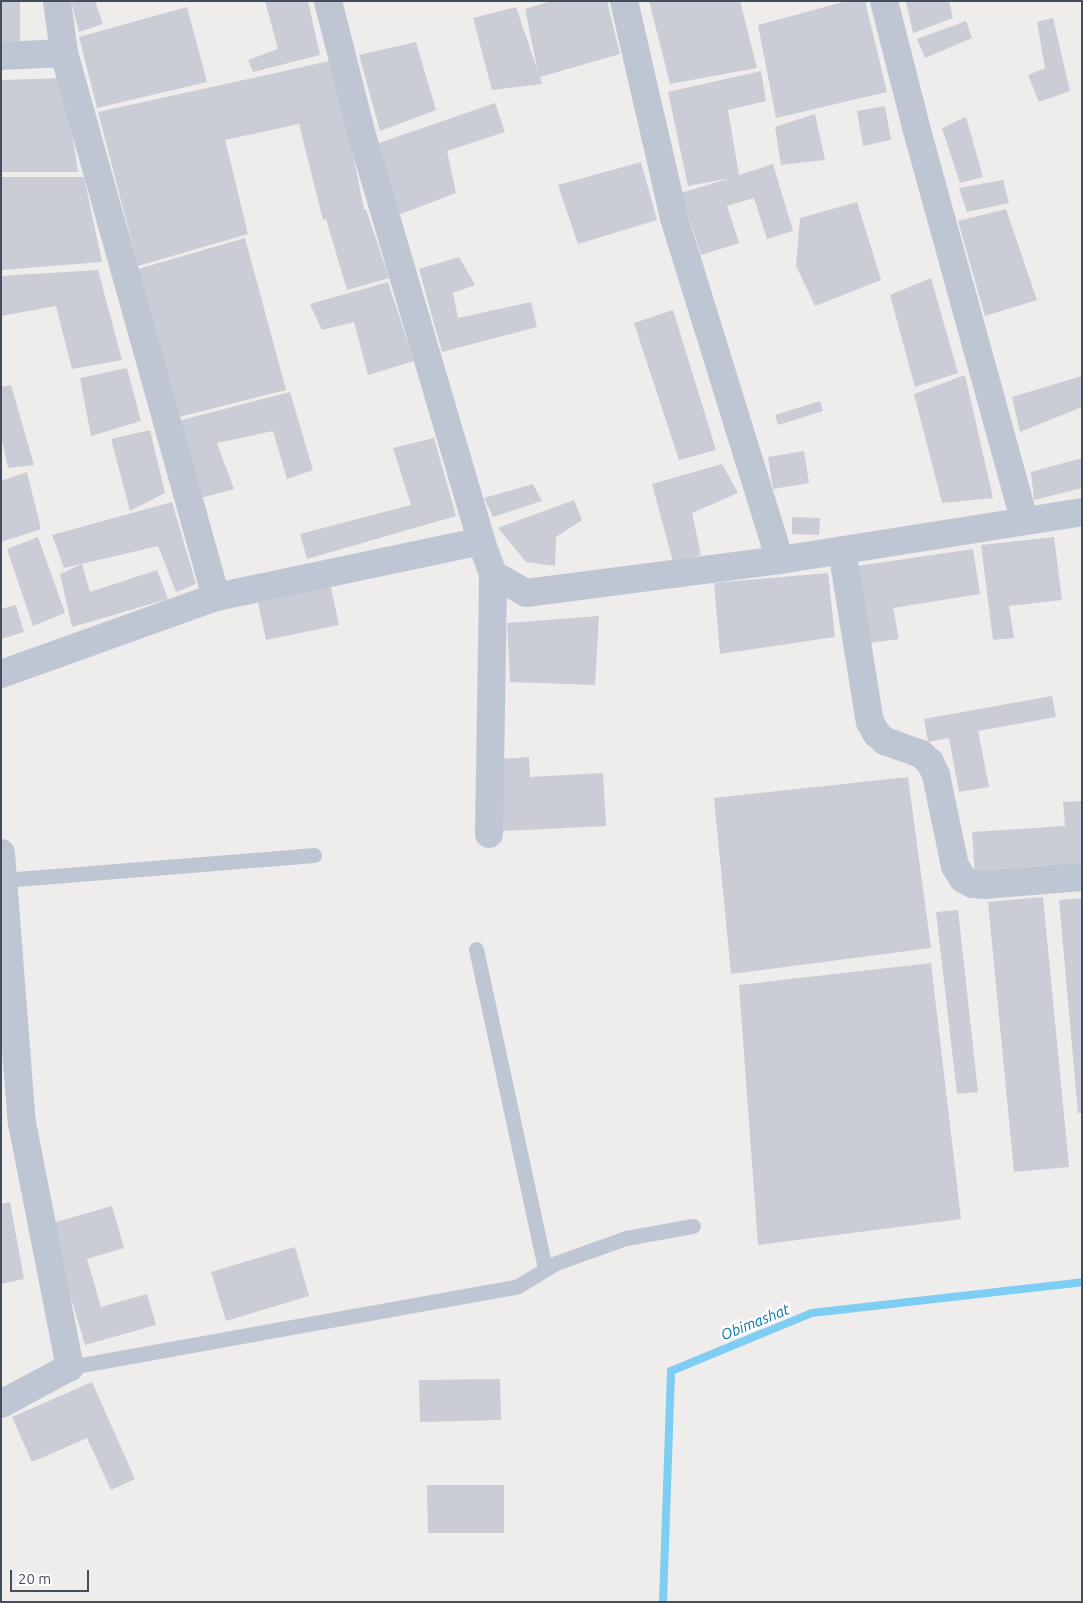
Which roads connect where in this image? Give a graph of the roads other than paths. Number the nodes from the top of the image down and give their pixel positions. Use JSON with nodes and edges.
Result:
{"nodes":[{"id":1,"x":57,"y":1,"type":"edge"},
{"id":2,"x":328,"y":1,"type":"edge"},
{"id":3,"x":624,"y":1,"type":"edge"},
{"id":4,"x":884,"y":1,"type":"edge"},
{"id":5,"x":64,"y":52,"type":"junction"},
{"id":6,"x":1,"y":56,"type":"edge"},
{"id":7,"x":1082,"y":512,"type":"edge"},
{"id":8,"x":1024,"y":520,"type":"junction"},
{"id":9,"x":481,"y":541,"type":"junction"},
{"id":10,"x":842,"y":550,"type":"junction"},
{"id":11,"x":780,"y":560,"type":"junction"},
{"id":12,"x":493,"y":574,"type":"junction"},
{"id":13,"x":216,"y":598,"type":"junction"},
{"id":14,"x":1,"y":674,"type":"edge"},
{"id":15,"x":489,"y":834,"type":"dead end"},
{"id":16,"x":1,"y":853,"type":"edge"},
{"id":17,"x":314,"y":855,"type":"dead end"},
{"id":18,"x":1082,"y":877,"type":"edge"},
{"id":19,"x":4,"y":880,"type":"junction"},
{"id":20,"x":476,"y":949,"type":"dead end"},
{"id":21,"x":693,"y":1226,"type":"dead end"},
{"id":22,"x":545,"y":1269,"type":"junction"},
{"id":23,"x":70,"y":1367,"type":"junction"},
{"id":24,"x":1,"y":1404,"type":"edge"}],
"edges":[{"from":1,"to":5,"type":"street"},
{"from":2,"to":9,"type":"street"},
{"from":3,"to":11,"type":"street"},
{"from":4,"to":8,"type":"street"},
{"from":5,"to":6,"type":"street"},
{"from":5,"to":13,"type":"street"},
{"from":7,"to":8,"type":"street"},
{"from":8,"to":10,"type":"street"},
{"from":9,"to":12,"type":"street"},
{"from":9,"to":13,"type":"street"},
{"from":10,"to":11,"type":"street"},
{"from":10,"to":18,"type":"street"},
{"from":11,"to":12,"type":"street"},
{"from":12,"to":15,"type":"street"},
{"from":13,"to":14,"type":"street"},
{"from":16,"to":19,"type":"street"},
{"from":17,"to":19,"type":"lane"},
{"from":19,"to":23,"type":"street"},
{"from":20,"to":22,"type":"lane"},
{"from":21,"to":22,"type":"lane"},
{"from":22,"to":23,"type":"lane"},
{"from":23,"to":24,"type":"street"}]}
